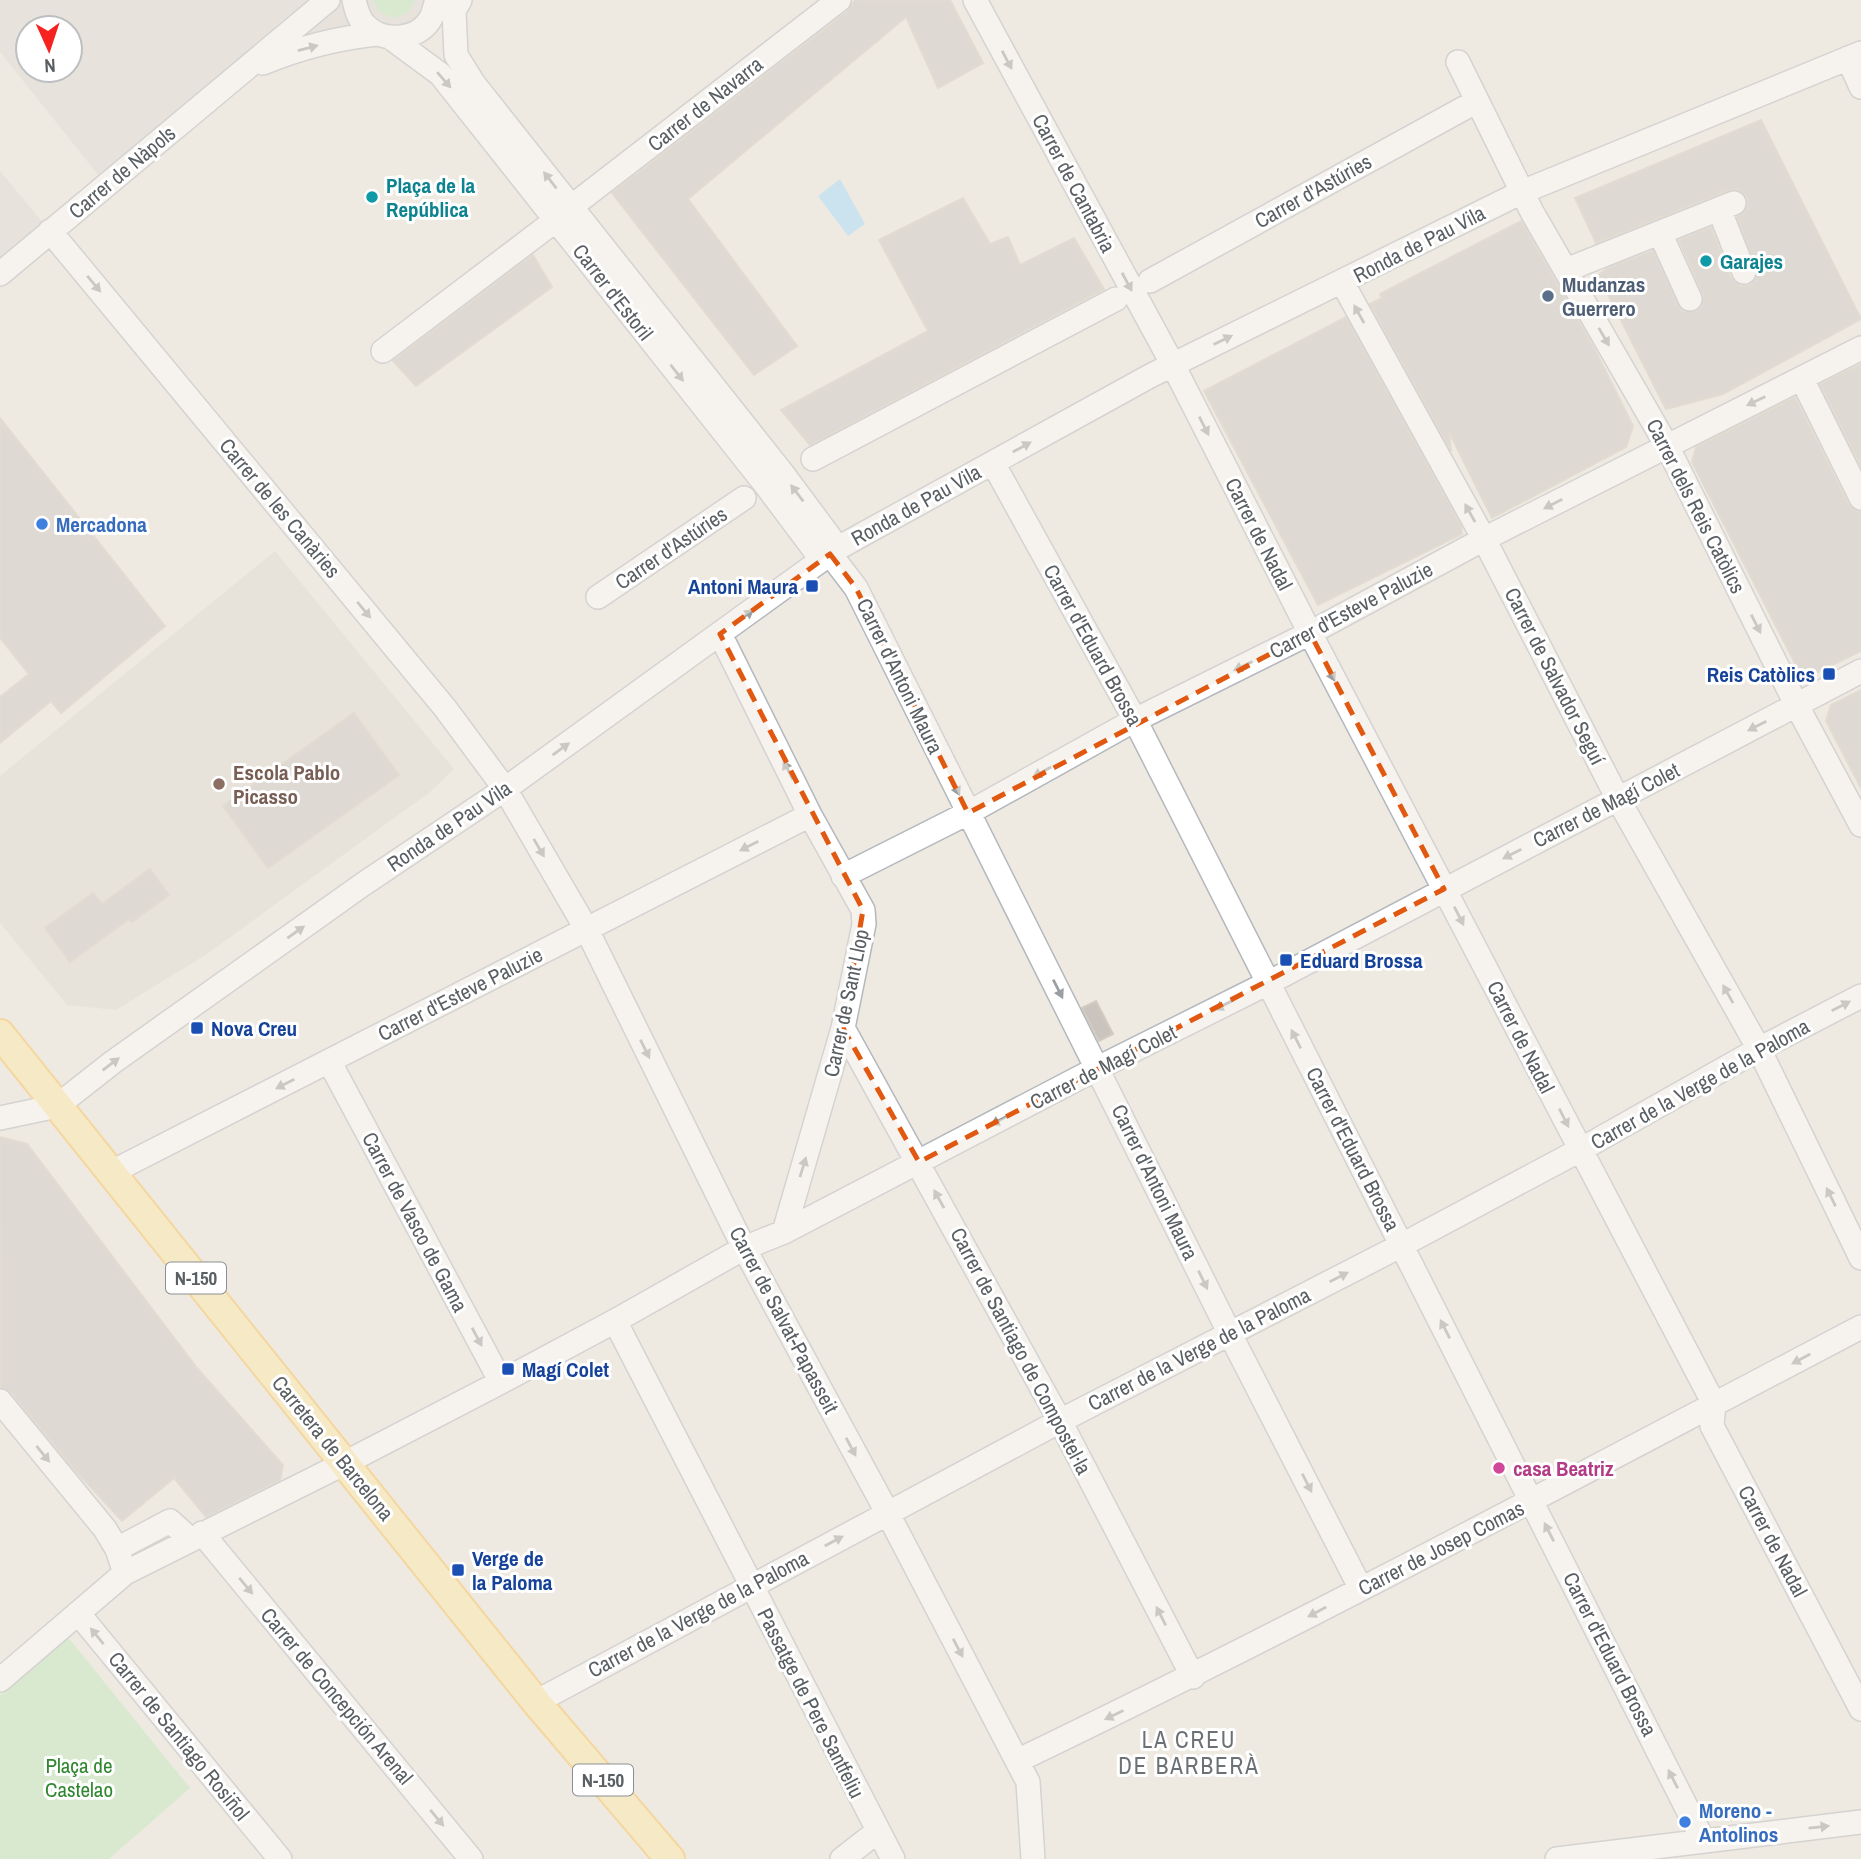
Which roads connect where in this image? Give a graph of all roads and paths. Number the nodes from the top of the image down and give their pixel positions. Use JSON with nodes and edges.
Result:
{"nodes":[{"id":1,"x":328,"y":0,"type":"edge"},
{"id":2,"x":354,"y":0,"type":"edge"},
{"id":3,"x":839,"y":0,"type":"edge"},
{"id":4,"x":975,"y":0,"type":"edge"},
{"id":5,"x":445,"y":6,"type":"edge"},
{"id":6,"x":384,"y":36,"type":"junction"},
{"id":7,"x":1854,"y":56,"type":"edge"},
{"id":8,"x":1458,"y":62,"type":"dead end"},
{"id":9,"x":244,"y":71,"type":"junction"},
{"id":10,"x":1861,"y":87,"type":"edge"},
{"id":11,"x":1476,"y":101,"type":"junction"},
{"id":12,"x":1522,"y":192,"type":"junction"},
{"id":13,"x":564,"y":214,"type":"junction"},
{"id":14,"x":50,"y":231,"type":"junction"},
{"id":15,"x":1660,"y":233,"type":"junction"},
{"id":16,"x":1566,"y":270,"type":"junction"},
{"id":17,"x":1744,"y":272,"type":"dead end"},
{"id":18,"x":0,"y":274,"type":"edge"},
{"id":19,"x":1150,"y":281,"type":"dead end"},
{"id":20,"x":1342,"y":282,"type":"junction"},
{"id":21,"x":1116,"y":299,"type":"dead end"},
{"id":22,"x":1690,"y":299,"type":"dead end"},
{"id":23,"x":1861,"y":348,"type":"edge"},
{"id":24,"x":383,"y":351,"type":"dead end"},
{"id":25,"x":1173,"y":365,"type":"junction"},
{"id":26,"x":1802,"y":379,"type":"junction"},
{"id":27,"x":1667,"y":446,"type":"junction"},
{"id":28,"x":813,"y":459,"type":"dead end"},
{"id":29,"x":993,"y":463,"type":"junction"},
{"id":30,"x":744,"y":498,"type":"dead end"},
{"id":31,"x":1861,"y":498,"type":"edge"},
{"id":32,"x":1484,"y":539,"type":"junction"},
{"id":33,"x":830,"y":554,"type":"junction"},
{"id":34,"x":598,"y":597,"type":"dead end"},
{"id":35,"x":1310,"y":633,"type":"junction"},
{"id":36,"x":720,"y":634,"type":"junction"},
{"id":37,"x":1861,"y":671,"type":"edge"},
{"id":38,"x":1797,"y":706,"type":"junction"},
{"id":39,"x":1135,"y":720,"type":"junction"},
{"id":40,"x":505,"y":789,"type":"junction"},
{"id":41,"x":1618,"y":799,"type":"junction"},
{"id":42,"x":968,"y":813,"type":"junction"},
{"id":43,"x":810,"y":815,"type":"junction"},
{"id":44,"x":1861,"y":825,"type":"edge"},
{"id":45,"x":843,"y":876,"type":"junction"},
{"id":46,"x":1444,"y":888,"type":"junction"},
{"id":47,"x":587,"y":930,"type":"junction"},
{"id":48,"x":1268,"y":983,"type":"junction"},
{"id":49,"x":1861,"y":996,"type":"edge"},
{"id":50,"x":843,"y":1028,"type":"junction"},
{"id":51,"x":0,"y":1034,"type":"edge"},
{"id":52,"x":1759,"y":1049,"type":"junction"},
{"id":53,"x":329,"y":1061,"type":"junction"},
{"id":54,"x":1098,"y":1068,"type":"junction"},
{"id":55,"x":57,"y":1106,"type":"junction"},
{"id":56,"x":0,"y":1118,"type":"edge"},
{"id":57,"x":1580,"y":1150,"type":"junction"},
{"id":58,"x":919,"y":1162,"type":"junction"},
{"id":59,"x":110,"y":1173,"type":"junction"},
{"id":60,"x":784,"y":1232,"type":"junction"},
{"id":61,"x":1402,"y":1245,"type":"junction"},
{"id":62,"x":744,"y":1248,"type":"junction"},
{"id":63,"x":1861,"y":1258,"type":"edge"},
{"id":64,"x":615,"y":1321,"type":"junction"},
{"id":65,"x":1861,"y":1327,"type":"edge"},
{"id":66,"x":1230,"y":1334,"type":"junction"},
{"id":67,"x":501,"y":1382,"type":"junction"},
{"id":68,"x":0,"y":1401,"type":"edge"},
{"id":69,"x":1714,"y":1404,"type":"junction"},
{"id":70,"x":1060,"y":1421,"type":"junction"},
{"id":71,"x":345,"y":1463,"type":"junction"},
{"id":72,"x":1533,"y":1502,"type":"junction"},
{"id":73,"x":887,"y":1512,"type":"junction"},
{"id":74,"x":196,"y":1536,"type":"junction"},
{"id":75,"x":117,"y":1549,"type":"junction"},
{"id":76,"x":125,"y":1573,"type":"junction"},
{"id":77,"x":750,"y":1586,"type":"junction"},
{"id":78,"x":1361,"y":1589,"type":"junction"},
{"id":79,"x":78,"y":1613,"type":"junction"},
{"id":80,"x":1193,"y":1677,"type":"junction"},
{"id":81,"x":0,"y":1680,"type":"edge"},
{"id":82,"x":536,"y":1702,"type":"junction"},
{"id":83,"x":1861,"y":1709,"type":"edge"},
{"id":84,"x":1017,"y":1761,"type":"junction"},
{"id":85,"x":1861,"y":1822,"type":"edge"},
{"id":86,"x":878,"y":1831,"type":"junction"},
{"id":87,"x":1703,"y":1840,"type":"junction"},
{"id":88,"x":659,"y":1856,"type":"edge"},
{"id":89,"x":280,"y":1859,"type":"edge"},
{"id":90,"x":471,"y":1859,"type":"edge"},
{"id":91,"x":842,"y":1859,"type":"edge"},
{"id":92,"x":893,"y":1859,"type":"edge"},
{"id":93,"x":1033,"y":1859,"type":"edge"},
{"id":94,"x":1557,"y":1859,"type":"edge"}],
"edges":[{"from":1,"to":9,"type":"street","name":"Carrer de Nàpols"},
{"from":2,"to":6,"type":"street","name":"Carrer d'Estoril"},
{"from":3,"to":13,"type":"street","name":"Carrer de Navarra"},
{"from":4,"to":25,"type":"street","name":"Carrer de Cantabria","one_way":true},
{"from":5,"to":6,"type":"street","name":"Carrer de Nàpols"},
{"from":13,"to":5,"type":"street","name":"Carrer d'Estoril","one_way":true},
{"from":9,"to":6,"type":"street","name":"Carrer de Nàpols","one_way":true},
{"from":6,"to":13,"type":"street","name":"Carrer d'Estoril","one_way":true},
{"from":7,"to":10,"type":"street"},
{"from":7,"to":12,"type":"street","name":"Ronda de Pau Vila"},
{"from":8,"to":11,"type":"street","name":"Carrer dels Reis Catòlics"},
{"from":9,"to":14,"type":"street","name":"Carrer de Nàpols"},
{"from":11,"to":12,"type":"street","name":"Carrer dels Reis Catòlics"},
{"from":11,"to":19,"type":"street","name":"Carrer d'Astúries"},
{"from":12,"to":16,"type":"street","name":"Carrer dels Reis Catòlics"},
{"from":12,"to":20,"type":"street","name":"Ronda de Pau Vila"},
{"from":13,"to":24,"type":"street","name":"Carrer de Navarra"},
{"from":13,"to":33,"type":"street","name":"Carrer d'Estoril"},
{"from":14,"to":18,"type":"street","name":"Carrer de Nàpols"},
{"from":14,"to":40,"type":"street","name":"Carrer de les Canàries","one_way":true},
{"from":15,"to":16,"type":"street"},
{"from":15,"to":17,"type":"street"},
{"from":15,"to":22,"type":"street"},
{"from":16,"to":27,"type":"street","name":"Carrer dels Reis Catòlics","one_way":true},
{"from":25,"to":20,"type":"street","name":"Ronda de Pau Vila","one_way":true},
{"from":32,"to":20,"type":"street","name":"Carrer de Salvador Seguí","one_way":true},
{"from":21,"to":28,"type":"street"},
{"from":23,"to":26,"type":"street","name":"Carrer d'Esteve Paluzie"},
{"from":29,"to":25,"type":"street","name":"Ronda de Pau Vila","one_way":true},
{"from":25,"to":35,"type":"street","name":"Carrer de Nadal","one_way":true},
{"from":26,"to":27,"type":"street","name":"Carrer d'Esteve Paluzie","one_way":true},
{"from":26,"to":31,"type":"street"},
{"from":27,"to":32,"type":"street","name":"Carrer d'Esteve Paluzie","one_way":true},
{"from":27,"to":38,"type":"street","name":"Carrer dels Reis Catòlics","one_way":true},
{"from":29,"to":33,"type":"street","name":"Ronda de Pau Vila"},
{"from":29,"to":39,"type":"street","name":"Carrer d'Eduard Brossa"},
{"from":30,"to":34,"type":"street","name":"Carrer d'Astúries"},
{"from":32,"to":35,"type":"street","name":"Carrer d'Esteve Paluzie"},
{"from":32,"to":41,"type":"street","name":"Carrer de Salvador Seguí"},
{"from":36,"to":33,"type":"street","name":"Ronda de Pau Vila","one_way":true},
{"from":33,"to":42,"type":"street","name":"Carrer d'Antoni Maura","one_way":true},
{"from":35,"to":39,"type":"street","name":"Carrer d'Esteve Paluzie","one_way":true},
{"from":35,"to":46,"type":"street","name":"Carrer de Nadal","one_way":true},
{"from":40,"to":36,"type":"street","name":"Ronda de Pau Vila","one_way":true},
{"from":43,"to":36,"type":"street","name":"Carrer de Sant Llop","one_way":true},
{"from":37,"to":38,"type":"street","name":"Carrer de Magí Colet"},
{"from":38,"to":41,"type":"street","name":"Carrer de Magí Colet","one_way":true},
{"from":38,"to":44,"type":"street","name":"Carrer dels Reis Catòlics"},
{"from":39,"to":42,"type":"street","name":"Carrer d'Esteve Paluzie","one_way":true},
{"from":39,"to":48,"type":"street","name":"Carrer d'Eduard Brossa"},
{"from":40,"to":47,"type":"street","name":"Carrer de Salvat-Papasseit","one_way":true},
{"from":55,"to":40,"type":"street","name":"Ronda de Pau Vila","one_way":true},
{"from":41,"to":46,"type":"street","name":"Carrer de Magí Colet","one_way":true},
{"from":52,"to":41,"type":"street","name":"Carrer de Salvador Seguí","one_way":true},
{"from":42,"to":45,"type":"street","name":"Carrer d'Esteve Paluzie"},
{"from":42,"to":54,"type":"street","name":"Carrer d'Antoni Maura","one_way":true},
{"from":43,"to":45,"type":"street","name":"Carrer de Sant Llop"},
{"from":43,"to":47,"type":"street","name":"Carrer d'Esteve Paluzie","one_way":true},
{"from":45,"to":50,"type":"street","name":"Carrer de Sant Llop"},
{"from":46,"to":48,"type":"street","name":"Carrer de Magí Colet"},
{"from":46,"to":57,"type":"street","name":"Carrer de Nadal","one_way":true},
{"from":47,"to":53,"type":"street","name":"Carrer d'Esteve Paluzie"},
{"from":47,"to":62,"type":"street","name":"Carrer de Salvat-Papasseit","one_way":true},
{"from":48,"to":54,"type":"street","name":"Carrer de Magí Colet","one_way":true},
{"from":61,"to":48,"type":"street","name":"Carrer d'Eduard Brossa","one_way":true},
{"from":52,"to":49,"type":"street","name":"Carrer de la Verge de la Paloma","one_way":true},
{"from":50,"to":58,"type":"street","name":"Carrer de Santiago de Compostel·la"},
{"from":60,"to":50,"type":"street","name":"Carrer de Sant Llop","one_way":true},
{"from":51,"to":55,"type":"main road","name":"Carretera de Barcelona","number":"N-150"},
{"from":52,"to":57,"type":"street","name":"Carrer de la Verge de la Paloma"},
{"from":63,"to":52,"type":"street","name":"Carrer de Salvador Seguí","one_way":true},
{"from":53,"to":59,"type":"street","name":"Carrer d'Esteve Paluzie","one_way":true},
{"from":53,"to":67,"type":"street","name":"Carrer de Vasco de Gama","one_way":true},
{"from":54,"to":58,"type":"street","name":"Carrer de Magí Colet","one_way":true},
{"from":54,"to":66,"type":"street","name":"Carrer d'Antoni Maura","one_way":true},
{"from":55,"to":56,"type":"street"},
{"from":55,"to":59,"type":"main road","name":"Carretera de Barcelona","number":"N-150"},
{"from":57,"to":61,"type":"street","name":"Carrer de la Verge de la Paloma"},
{"from":57,"to":69,"type":"street","name":"Carrer de Nadal"},
{"from":58,"to":60,"type":"street","name":"Carrer de Magí Colet"},
{"from":70,"to":58,"type":"street","name":"Carrer de Santiago de Compostel·la","one_way":true},
{"from":59,"to":71,"type":"main road","name":"Carretera de Barcelona","number":"N-150"},
{"from":60,"to":62,"type":"street","name":"Carrer de Magí Colet"},
{"from":66,"to":61,"type":"street","name":"Carrer de la Verge de la Paloma","one_way":true},
{"from":72,"to":61,"type":"street","name":"Carrer d'Eduard Brossa","one_way":true},
{"from":62,"to":64,"type":"street","name":"Carrer de Magí Colet"},
{"from":62,"to":73,"type":"street","name":"Carrer de Salvat-Papasseit","one_way":true},
{"from":64,"to":67,"type":"street","name":"Carrer de Magí Colet"},
{"from":64,"to":77,"type":"street","name":"Passatge de Pere Santfeliu"},
{"from":65,"to":69,"type":"street","name":"Carrer de Josep Comas","one_way":true},
{"from":66,"to":70,"type":"street","name":"Carrer de la Verge de la Paloma"},
{"from":66,"to":78,"type":"street","name":"Carrer d'Antoni Maura","one_way":true},
{"from":67,"to":71,"type":"street","name":"Carrer de Magí Colet"},
{"from":68,"to":75,"type":"street","one_way":true},
{"from":69,"to":72,"type":"street","name":"Carrer de Josep Comas"},
{"from":69,"to":83,"type":"street","name":"Carrer de Nadal"},
{"from":70,"to":73,"type":"street","name":"Carrer de la Verge de la Paloma"},
{"from":80,"to":70,"type":"street","name":"Carrer de Santiago de Compostel·la","one_way":true},
{"from":71,"to":74,"type":"street","name":"Carrer de Magí Colet"},
{"from":71,"to":82,"type":"main road","name":"Carretera de Barcelona","number":"N-150"},
{"from":72,"to":78,"type":"street","name":"Carrer de Josep Comas"},
{"from":87,"to":72,"type":"street","name":"Carrer d'Eduard Brossa","one_way":true},
{"from":77,"to":73,"type":"street","name":"Carrer de la Verge de la Paloma","one_way":true},
{"from":73,"to":84,"type":"street","name":"Carrer de Salvat-Papasseit","one_way":true},
{"from":74,"to":75,"type":"street"},
{"from":74,"to":76,"type":"street","name":"Carrer de Magí Colet"},
{"from":74,"to":90,"type":"street","name":"Carrer de Concepción Arenal","one_way":true},
{"from":75,"to":76,"type":"street"},
{"from":76,"to":79,"type":"street","name":"Carrer de Magí Colet"},
{"from":77,"to":82,"type":"street","name":"Carrer de la Verge de la Paloma"},
{"from":77,"to":86,"type":"street","name":"Passatge de Pere Santfeliu"},
{"from":78,"to":80,"type":"street","name":"Carrer de Josep Comas","one_way":true},
{"from":79,"to":81,"type":"street","name":"Carrer de Magí Colet"},
{"from":89,"to":79,"type":"street","name":"Carrer de Santiago Rosiñol","one_way":true},
{"from":80,"to":84,"type":"street","name":"Carrer de Josep Comas","one_way":true},
{"from":82,"to":88,"type":"main road","name":"Carretera de Barcelona","number":"N-150"},
{"from":84,"to":93,"type":"street","name":"Carrer de Salvat-Papasseit"},
{"from":87,"to":85,"type":"street","one_way":true},
{"from":86,"to":91,"type":"street"},
{"from":86,"to":92,"type":"street","name":"Passatge de Pere Santfeliu"},
{"from":87,"to":94,"type":"street"}]}
